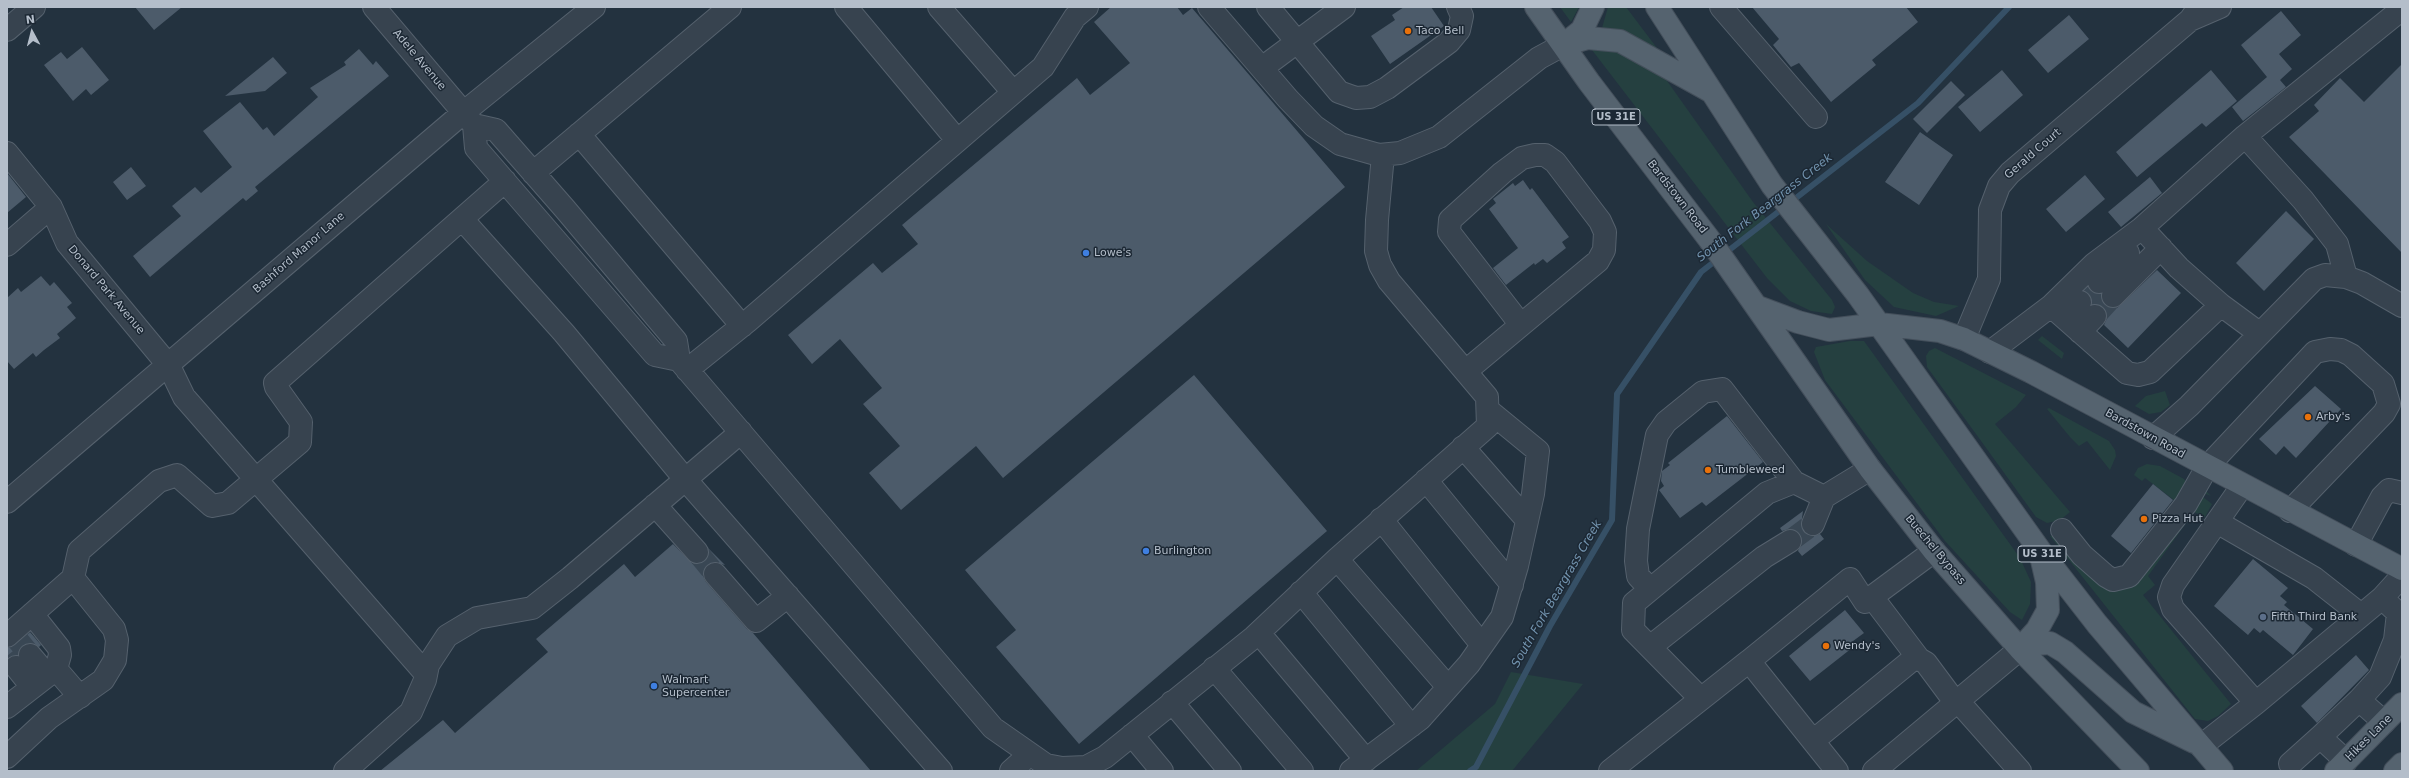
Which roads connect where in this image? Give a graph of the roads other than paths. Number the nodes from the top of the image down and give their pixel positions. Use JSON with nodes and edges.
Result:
{"nodes":[{"id":1,"x":34,"y":7,"type":"edge"},
{"id":2,"x":374,"y":7,"type":"edge"},
{"id":3,"x":594,"y":7,"type":"edge"},
{"id":4,"x":730,"y":7,"type":"edge"},
{"id":5,"x":846,"y":7,"type":"edge"},
{"id":6,"x":939,"y":7,"type":"edge"},
{"id":7,"x":1087,"y":7,"type":"edge"},
{"id":8,"x":1209,"y":7,"type":"edge"},
{"id":9,"x":1268,"y":7,"type":"edge"},
{"id":10,"x":1344,"y":7,"type":"edge"},
{"id":11,"x":1458,"y":7,"type":"edge"},
{"id":12,"x":1536,"y":7,"type":"edge"},
{"id":13,"x":1593,"y":7,"type":"edge"},
{"id":14,"x":1657,"y":7,"type":"edge"},
{"id":15,"x":1721,"y":7,"type":"edge"},
{"id":16,"x":2220,"y":7,"type":"edge"},
{"id":17,"x":2402,"y":9,"type":"edge"},
{"id":18,"x":2195,"y":14,"type":"edge"},
{"id":19,"x":7,"y":30,"type":"edge"},
{"id":20,"x":1297,"y":42,"type":"junction"},
{"id":21,"x":1563,"y":45,"type":"junction"},
{"id":22,"x":1262,"y":68,"type":"junction"},
{"id":23,"x":1013,"y":92,"type":"junction"},
{"id":24,"x":1712,"y":92,"type":"junction"},
{"id":25,"x":1816,"y":117,"type":"dead end"},
{"id":26,"x":469,"y":119,"type":"junction"},
{"id":27,"x":579,"y":134,"type":"junction"},
{"id":28,"x":2245,"y":136,"type":"junction"},
{"id":29,"x":957,"y":140,"type":"junction"},
{"id":30,"x":7,"y":153,"type":"edge"},
{"id":31,"x":1383,"y":155,"type":"junction"},
{"id":32,"x":533,"y":172,"type":"junction"},
{"id":33,"x":505,"y":181,"type":"junction"},
{"id":34,"x":51,"y":207,"type":"junction"},
{"id":35,"x":462,"y":219,"type":"junction"},
{"id":36,"x":2151,"y":238,"type":"junction"},
{"id":37,"x":7,"y":245,"type":"edge"},
{"id":38,"x":2346,"y":277,"type":"junction"},
{"id":39,"x":2106,"y":289,"type":"tunnel mouth"},
{"id":40,"x":2221,"y":305,"type":"junction"},
{"id":41,"x":2402,"y":306,"type":"edge"},
{"id":42,"x":1758,"y":307,"type":"junction"},
{"id":43,"x":2087,"y":309,"type":"tunnel mouth"},
{"id":44,"x":2066,"y":320,"type":"junction"},
{"id":45,"x":1879,"y":324,"type":"junction"},
{"id":46,"x":1521,"y":325,"type":"junction"},
{"id":47,"x":742,"y":326,"type":"junction"},
{"id":48,"x":2259,"y":333,"type":"junction"},
{"id":49,"x":1964,"y":339,"type":"junction"},
{"id":50,"x":1990,"y":352,"type":"junction"},
{"id":51,"x":683,"y":365,"type":"junction"},
{"id":52,"x":169,"y":366,"type":"junction"},
{"id":53,"x":1466,"y":371,"type":"junction"},
{"id":54,"x":1488,"y":410,"type":"junction"},
{"id":55,"x":741,"y":432,"type":"junction"},
{"id":56,"x":2153,"y":438,"type":"junction"},
{"id":57,"x":1463,"y":447,"type":"junction"},
{"id":58,"x":2207,"y":467,"type":"junction"},
{"id":59,"x":1870,"y":469,"type":"junction"},
{"id":60,"x":685,"y":479,"type":"junction"},
{"id":61,"x":1426,"y":480,"type":"junction"},
{"id":62,"x":254,"y":481,"type":"junction"},
{"id":63,"x":1794,"y":482,"type":"junction"},
{"id":64,"x":2242,"y":486,"type":"junction"},
{"id":65,"x":2402,"y":493,"type":"edge"},
{"id":66,"x":1824,"y":497,"type":"junction"},
{"id":67,"x":7,"y":502,"type":"edge"},
{"id":68,"x":655,"y":505,"type":"junction"},
{"id":69,"x":2290,"y":511,"type":"junction"},
{"id":70,"x":1382,"y":519,"type":"junction"},
{"id":71,"x":1527,"y":520,"type":"junction"},
{"id":72,"x":2216,"y":522,"type":"junction"},
{"id":73,"x":1813,"y":524,"type":"tunnel mouth"},
{"id":74,"x":2062,"y":530,"type":"dead end"},
{"id":75,"x":1790,"y":541,"type":"tunnel mouth"},
{"id":76,"x":2356,"y":546,"type":"junction"},
{"id":77,"x":1934,"y":551,"type":"junction"},
{"id":78,"x":697,"y":552,"type":"tunnel mouth"},
{"id":79,"x":2041,"y":552,"type":"junction"},
{"id":80,"x":1336,"y":559,"type":"junction"},
{"id":81,"x":2402,"y":569,"type":"edge"},
{"id":82,"x":715,"y":574,"type":"tunnel mouth"},
{"id":83,"x":2402,"y":576,"type":"edge"},
{"id":84,"x":73,"y":578,"type":"junction"},
{"id":85,"x":1512,"y":585,"type":"junction"},
{"id":86,"x":1650,"y":589,"type":"junction"},
{"id":87,"x":1301,"y":592,"type":"junction"},
{"id":88,"x":788,"y":596,"type":"junction"},
{"id":89,"x":1872,"y":597,"type":"junction"},
{"id":90,"x":2382,"y":598,"type":"junction"},
{"id":91,"x":32,"y":614,"type":"junction"},
{"id":92,"x":2361,"y":615,"type":"junction"},
{"id":93,"x":1259,"y":633,"type":"junction"},
{"id":94,"x":12,"y":635,"type":"edge"},
{"id":95,"x":1482,"y":644,"type":"junction"},
{"id":96,"x":1650,"y":647,"type":"junction"},
{"id":97,"x":2020,"y":649,"type":"junction"},
{"id":98,"x":1919,"y":659,"type":"junction"},
{"id":99,"x":23,"y":661,"type":"tunnel mouth"},
{"id":100,"x":1749,"y":661,"type":"junction"},
{"id":101,"x":1214,"y":668,"type":"junction"},
{"id":102,"x":426,"y":674,"type":"junction"},
{"id":103,"x":28,"y":687,"type":"edge"},
{"id":104,"x":1448,"y":687,"type":"junction"},
{"id":105,"x":80,"y":697,"type":"junction"},
{"id":106,"x":1700,"y":698,"type":"junction"},
{"id":107,"x":2359,"y":700,"type":"junction"},
{"id":108,"x":1956,"y":701,"type":"junction"},
{"id":109,"x":1172,"y":702,"type":"junction"},
{"id":110,"x":2256,"y":703,"type":"junction"},
{"id":111,"x":2402,"y":704,"type":"edge"},
{"id":112,"x":2384,"y":722,"type":"junction"},
{"id":113,"x":1411,"y":726,"type":"junction"},
{"id":114,"x":1132,"y":735,"type":"junction"},
{"id":115,"x":2320,"y":737,"type":"junction"},
{"id":116,"x":1813,"y":741,"type":"junction"},
{"id":117,"x":2201,"y":746,"type":"junction"},
{"id":118,"x":9,"y":751,"type":"edge"},
{"id":119,"x":1030,"y":754,"type":"junction"},
{"id":120,"x":2290,"y":764,"type":"dead end"},
{"id":121,"x":2402,"y":764,"type":"edge"},
{"id":122,"x":1358,"y":765,"type":"edge"},
{"id":123,"x":2341,"y":766,"type":"edge"},
{"id":124,"x":1079,"y":769,"type":"edge"},
{"id":125,"x":2015,"y":769,"type":"edge"},
{"id":126,"x":345,"y":771,"type":"edge"},
{"id":127,"x":941,"y":771,"type":"edge"},
{"id":128,"x":1011,"y":771,"type":"edge"},
{"id":129,"x":1162,"y":771,"type":"edge"},
{"id":130,"x":1230,"y":771,"type":"edge"},
{"id":131,"x":1302,"y":771,"type":"edge"},
{"id":132,"x":1610,"y":771,"type":"edge"},
{"id":133,"x":1837,"y":771,"type":"edge"},
{"id":134,"x":1874,"y":771,"type":"edge"},
{"id":135,"x":2138,"y":771,"type":"edge"},
{"id":136,"x":2222,"y":771,"type":"edge"},
{"id":137,"x":2395,"y":771,"type":"edge"}],
"edges":[{"from":1,"to":19,"type":"street"},
{"from":2,"to":26,"type":"street","name":"Adele Avenue"},
{"from":3,"to":26,"type":"street","name":"Bashford Manor Lane"},
{"from":4,"to":27,"type":"street"},
{"from":5,"to":29,"type":"street"},
{"from":6,"to":23,"type":"street"},
{"from":7,"to":23,"type":"street"},
{"from":8,"to":22,"type":"street"},
{"from":9,"to":20,"type":"street"},
{"from":10,"to":20,"type":"street"},
{"from":11,"to":20,"type":"street"},
{"from":12,"to":21,"type":"main road","name":"Bardstown Road","number":"US 31E"},
{"from":13,"to":21,"type":"main road"},
{"from":14,"to":24,"type":"main road","number":"US 31E"},
{"from":15,"to":25,"type":"street"},
{"from":16,"to":18,"type":"street","name":"Gerald Court"},
{"from":17,"to":28,"type":"street"},
{"from":18,"to":49,"type":"street","name":"Gerald Court"},
{"from":20,"to":22,"type":"street"},
{"from":21,"to":24,"type":"main road"},
{"from":21,"to":31,"type":"street"},
{"from":21,"to":42,"type":"main road","name":"Bardstown Road","number":"US 31E"},
{"from":22,"to":31,"type":"street"},
{"from":23,"to":29,"type":"street"},
{"from":24,"to":45,"type":"main road","number":"US 31E"},
{"from":26,"to":32,"type":"street"},
{"from":26,"to":33,"type":"street"},
{"from":26,"to":52,"type":"street","name":"Bashford Manor Lane"},
{"from":27,"to":32,"type":"street"},
{"from":27,"to":47,"type":"street"},
{"from":28,"to":36,"type":"street"},
{"from":28,"to":38,"type":"street"},
{"from":29,"to":47,"type":"street"},
{"from":30,"to":34,"type":"street","name":"Donard Park Avenue"},
{"from":31,"to":53,"type":"street"},
{"from":32,"to":51,"type":"street"},
{"from":33,"to":35,"type":"street"},
{"from":33,"to":51,"type":"street"},
{"from":34,"to":37,"type":"street"},
{"from":34,"to":52,"type":"street","name":"Donard Park Avenue"},
{"from":35,"to":60,"type":"street"},
{"from":35,"to":62,"type":"street"},
{"from":36,"to":39,"type":"street"},
{"from":36,"to":40,"type":"street"},
{"from":36,"to":44,"type":"street"},
{"from":38,"to":41,"type":"street"},
{"from":38,"to":48,"type":"street"},
{"from":40,"to":44,"type":"street"},
{"from":40,"to":48,"type":"street"},
{"from":42,"to":45,"type":"main road","name":"Bardstown Road"},
{"from":42,"to":59,"type":"main road","name":"Buechel Bypass","number":"US 31E"},
{"from":43,"to":44,"type":"street"},
{"from":44,"to":50,"type":"street"},
{"from":45,"to":49,"type":"main road","name":"Bardstown Road"},
{"from":45,"to":79,"type":"main road","number":"US 31E"},
{"from":46,"to":46,"type":"street"},
{"from":46,"to":53,"type":"street"},
{"from":47,"to":51,"type":"street"},
{"from":48,"to":56,"type":"street"},
{"from":49,"to":50,"type":"main road","name":"Bardstown Road"},
{"from":50,"to":56,"type":"main road","name":"Bardstown Road"},
{"from":51,"to":55,"type":"street"},
{"from":52,"to":62,"type":"street","name":"Donard Park Avenue"},
{"from":52,"to":67,"type":"street","name":"Bashford Manor Lane"},
{"from":53,"to":54,"type":"street"},
{"from":54,"to":57,"type":"street"},
{"from":54,"to":71,"type":"street"},
{"from":55,"to":60,"type":"street"},
{"from":55,"to":119,"type":"street"},
{"from":56,"to":58,"type":"main road","name":"Bardstown Road"},
{"from":57,"to":61,"type":"street"},
{"from":57,"to":71,"type":"street"},
{"from":58,"to":64,"type":"main road","name":"Bardstown Road"},
{"from":58,"to":69,"type":"street"},
{"from":58,"to":74,"type":"street"},
{"from":59,"to":66,"type":"street"},
{"from":59,"to":77,"type":"main road","name":"Buechel Bypass","number":"US 31E"},
{"from":60,"to":68,"type":"street"},
{"from":60,"to":88,"type":"street"},
{"from":61,"to":70,"type":"street"},
{"from":61,"to":85,"type":"street"},
{"from":62,"to":84,"type":"street"},
{"from":62,"to":102,"type":"street","name":"Donard Park Avenue"},
{"from":63,"to":66,"type":"street"},
{"from":63,"to":86,"type":"street"},
{"from":63,"to":86,"type":"street"},
{"from":64,"to":69,"type":"main road","name":"Bardstown Road"},
{"from":64,"to":72,"type":"street"},
{"from":65,"to":76,"type":"street"},
{"from":66,"to":73,"type":"street"},
{"from":68,"to":78,"type":"street"},
{"from":68,"to":102,"type":"street"},
{"from":69,"to":76,"type":"main road","name":"Bardstown Road"},
{"from":70,"to":80,"type":"street"},
{"from":70,"to":95,"type":"street"},
{"from":71,"to":85,"type":"street"},
{"from":72,"to":92,"type":"street"},
{"from":72,"to":110,"type":"street"},
{"from":75,"to":96,"type":"street"},
{"from":76,"to":81,"type":"main road","name":"Bardstown Road"},
{"from":77,"to":89,"type":"street"},
{"from":77,"to":97,"type":"main road","name":"Buechel Bypass","number":"US 31E"},
{"from":79,"to":97,"type":"main road"},
{"from":79,"to":117,"type":"main road","number":"US 31E"},
{"from":80,"to":87,"type":"street"},
{"from":80,"to":104,"type":"street"},
{"from":82,"to":88,"type":"street"},
{"from":83,"to":90,"type":"street"},
{"from":84,"to":91,"type":"street"},
{"from":84,"to":105,"type":"street"},
{"from":85,"to":95,"type":"street"},
{"from":86,"to":96,"type":"street"},
{"from":87,"to":93,"type":"street"},
{"from":87,"to":113,"type":"street"},
{"from":88,"to":127,"type":"street"},
{"from":89,"to":98,"type":"street"},
{"from":89,"to":100,"type":"street"},
{"from":90,"to":92,"type":"street"},
{"from":90,"to":107,"type":"street"},
{"from":91,"to":94,"type":"street"},
{"from":91,"to":103,"type":"street"},
{"from":92,"to":110,"type":"street"},
{"from":93,"to":101,"type":"street"},
{"from":93,"to":122,"type":"street"},
{"from":95,"to":104,"type":"street"},
{"from":96,"to":106,"type":"street"},
{"from":97,"to":108,"type":"street"},
{"from":97,"to":117,"type":"main road"},
{"from":97,"to":135,"type":"main road","name":"Buechel Bypass","number":"US 31E"},
{"from":98,"to":108,"type":"street"},
{"from":98,"to":116,"type":"street"},
{"from":99,"to":103,"type":"street"},
{"from":100,"to":106,"type":"street"},
{"from":100,"to":116,"type":"street"},
{"from":101,"to":109,"type":"street"},
{"from":101,"to":131,"type":"street"},
{"from":102,"to":126,"type":"street"},
{"from":103,"to":105,"type":"street"},
{"from":104,"to":113,"type":"street"},
{"from":105,"to":118,"type":"street"},
{"from":106,"to":132,"type":"street"},
{"from":107,"to":112,"type":"street"},
{"from":107,"to":115,"type":"street"},
{"from":108,"to":125,"type":"street"},
{"from":108,"to":134,"type":"street"},
{"from":109,"to":114,"type":"street"},
{"from":109,"to":130,"type":"street"},
{"from":110,"to":117,"type":"street"},
{"from":111,"to":112,"type":"main road","name":"Hikes Lane"},
{"from":112,"to":123,"type":"main road","name":"Hikes Lane"},
{"from":113,"to":122,"type":"street"},
{"from":114,"to":124,"type":"street"},
{"from":114,"to":129,"type":"street"},
{"from":115,"to":120,"type":"street"},
{"from":115,"to":123,"type":"street"},
{"from":116,"to":133,"type":"street"},
{"from":117,"to":136,"type":"main road","number":"US 31E"},
{"from":119,"to":124,"type":"street"},
{"from":119,"to":128,"type":"street"},
{"from":121,"to":137,"type":"main road"}]}
